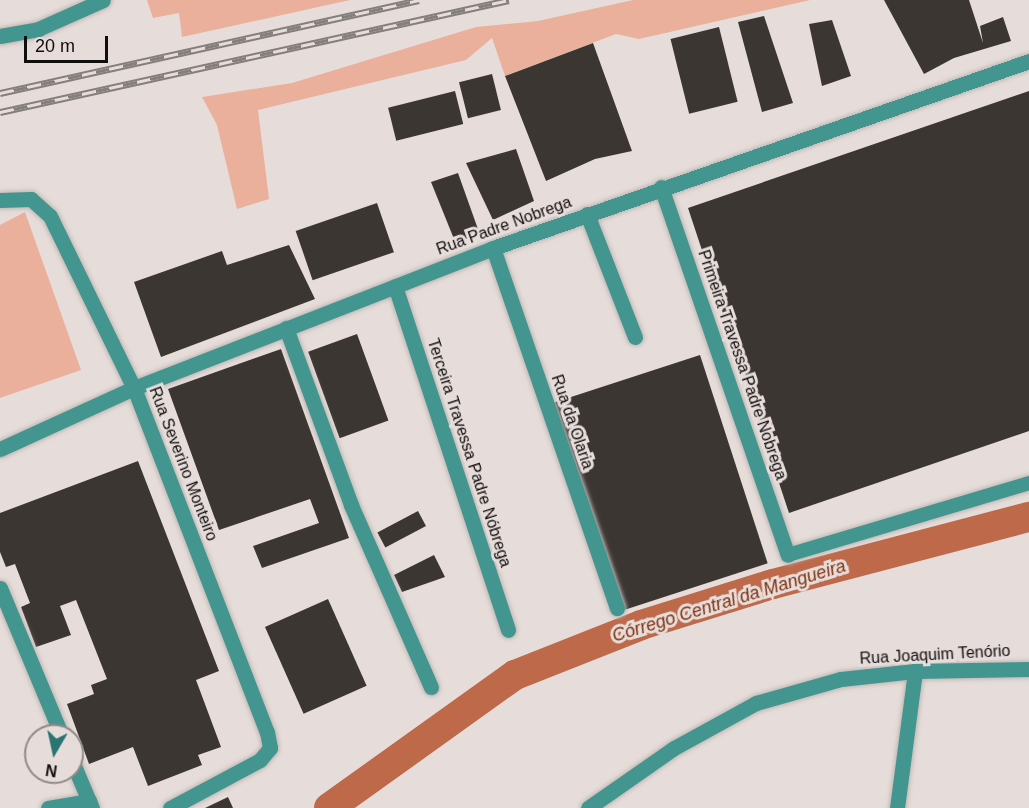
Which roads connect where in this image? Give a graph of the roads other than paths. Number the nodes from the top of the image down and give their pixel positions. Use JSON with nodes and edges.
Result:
{"nodes":[{"id":1,"x":103,"y":0,"type":"edge"},
{"id":2,"x":0,"y":36,"type":"edge"},
{"id":3,"x":1029,"y":61,"type":"edge"},
{"id":4,"x":661,"y":187,"type":"junction"},
{"id":5,"x":0,"y":200,"type":"edge"},
{"id":6,"x":587,"y":214,"type":"junction"},
{"id":7,"x":493,"y":248,"type":"junction"},
{"id":8,"x":395,"y":286,"type":"junction"},
{"id":9,"x":286,"y":328,"type":"junction"},
{"id":10,"x":635,"y":337,"type":"dead end"},
{"id":11,"x":134,"y":388,"type":"junction"},
{"id":12,"x":0,"y":449,"type":"edge"},
{"id":13,"x":1029,"y":483,"type":"edge"},
{"id":14,"x":788,"y":555,"type":"joint"},
{"id":15,"x":0,"y":588,"type":"edge"},
{"id":16,"x":617,"y":608,"type":"dead end"},
{"id":17,"x":508,"y":630,"type":"dead end"},
{"id":18,"x":1029,"y":669,"type":"edge"},
{"id":19,"x":915,"y":671,"type":"junction"},
{"id":20,"x":431,"y":687,"type":"dead end"},
{"id":21,"x":57,"y":724,"type":"edge"},
{"id":22,"x":81,"y":784,"type":"edge"},
{"id":23,"x":90,"y":805,"type":"edge"},
{"id":24,"x":48,"y":808,"type":"edge"},
{"id":25,"x":170,"y":808,"type":"edge"},
{"id":26,"x":588,"y":808,"type":"edge"},
{"id":27,"x":897,"y":808,"type":"edge"}],
"edges":[{"from":1,"to":2,"type":"street"},
{"from":3,"to":4,"type":"street","name":"Rua Padre Nobrega"},
{"from":4,"to":6,"type":"street","name":"Rua Padre Nobrega"},
{"from":4,"to":14,"type":"street","name":"Primeira Travessa Padre Nobrega"},
{"from":5,"to":11,"type":"street","name":"Rua Severino Monteiro"},
{"from":6,"to":7,"type":"street","name":"Rua Padre Nobrega"},
{"from":6,"to":10,"type":"street"},
{"from":7,"to":8,"type":"street","name":"Rua Padre Nobrega"},
{"from":7,"to":16,"type":"street","name":"Rua da Olaria"},
{"from":8,"to":9,"type":"street","name":"Rua Padre Nobrega"},
{"from":8,"to":17,"type":"street","name":"Terceira Travessa Padre Nóbrega"},
{"from":9,"to":11,"type":"street","name":"Rua Padre Nobrega"},
{"from":9,"to":20,"type":"street"},
{"from":11,"to":12,"type":"street","name":"Rua Padre Nobrega"},
{"from":11,"to":25,"type":"street","name":"Rua Severino Monteiro"},
{"from":13,"to":14,"type":"lane"},
{"from":15,"to":21,"type":"street"},
{"from":18,"to":19,"type":"street","name":"Rua Joaquim Tenório"},
{"from":19,"to":26,"type":"street","name":"Rua Joaquim Tenório"},
{"from":19,"to":27,"type":"street"},
{"from":22,"to":23,"type":"street"},
{"from":23,"to":24,"type":"street"}]}
